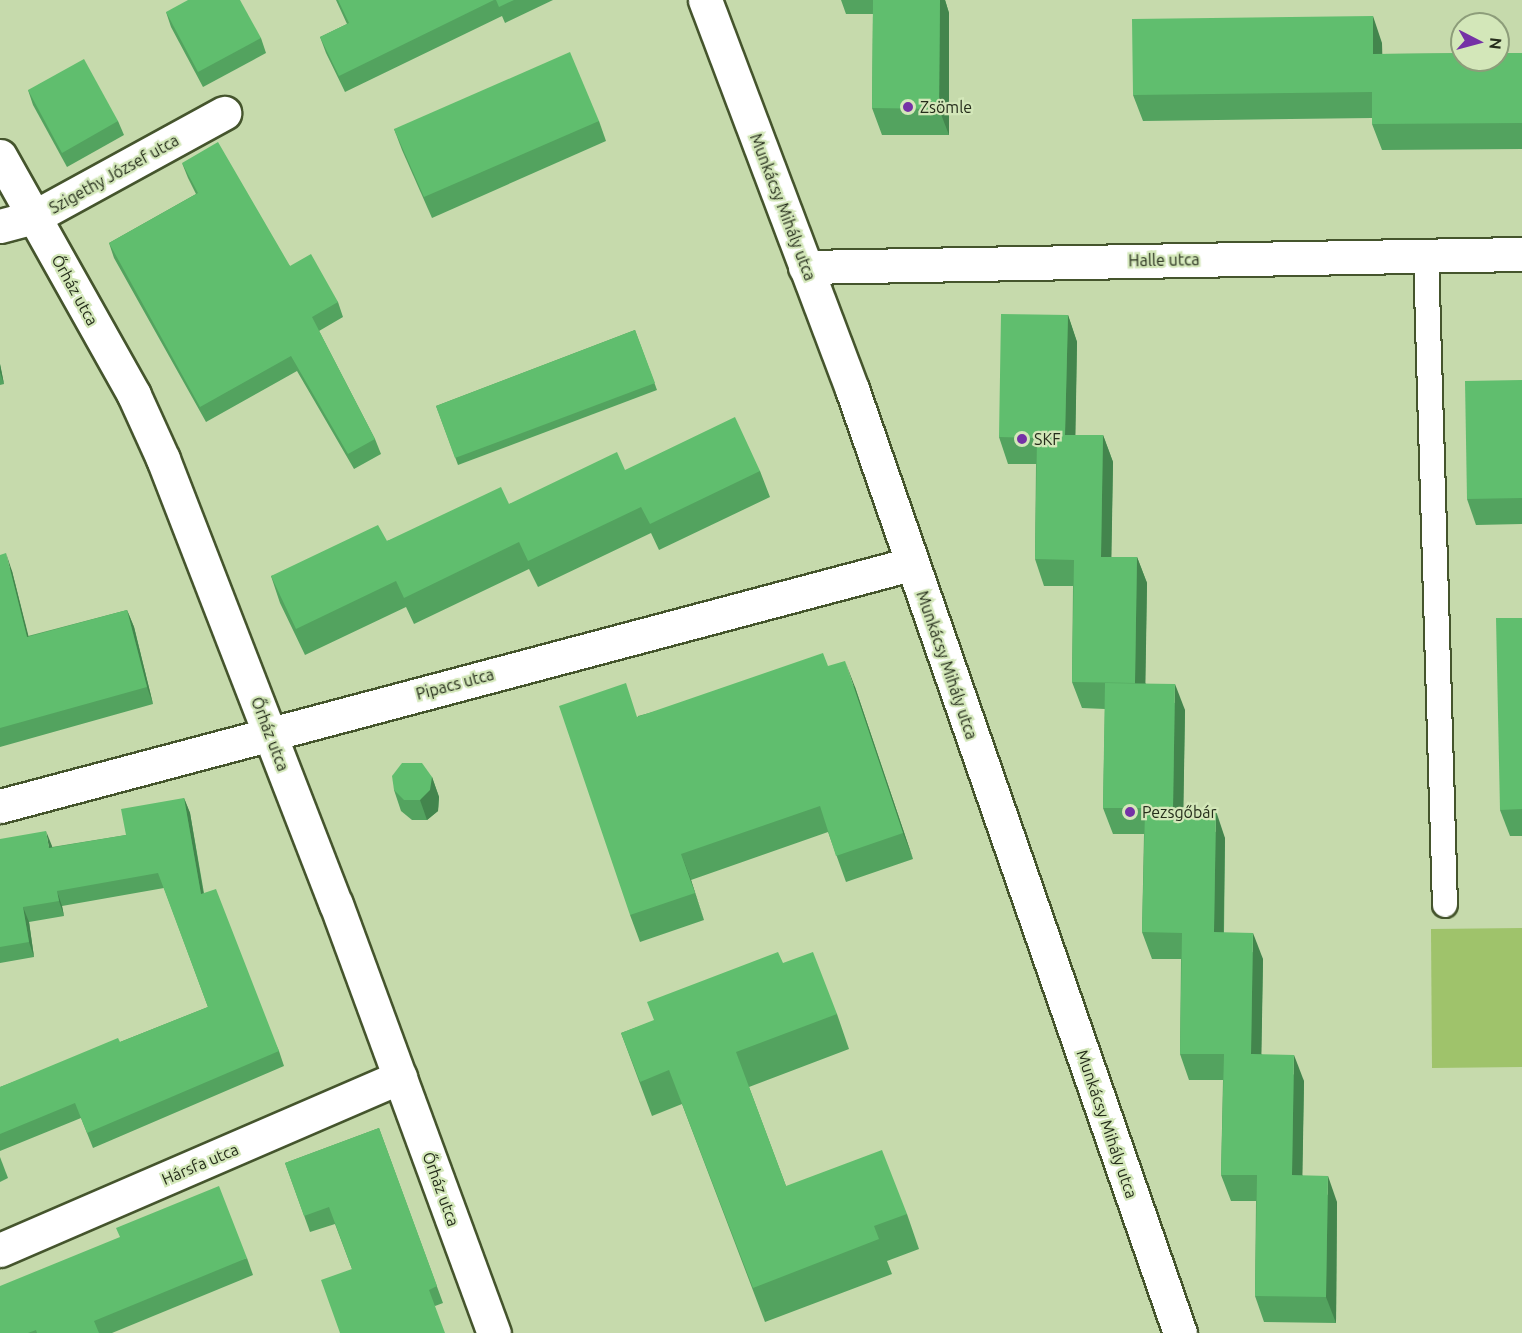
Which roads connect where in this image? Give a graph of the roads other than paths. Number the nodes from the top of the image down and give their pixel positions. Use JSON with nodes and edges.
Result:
{"nodes":[{"id":1,"x":705,"y":0,"type":"edge"},
{"id":2,"x":224,"y":113,"type":"dead end"},
{"id":3,"x":0,"y":156,"type":"edge"},
{"id":4,"x":34,"y":217,"type":"junction"},
{"id":5,"x":0,"y":226,"type":"edge"},
{"id":6,"x":1522,"y":254,"type":"edge"},
{"id":7,"x":1426,"y":255,"type":"junction"},
{"id":8,"x":806,"y":267,"type":"junction"},
{"id":9,"x":911,"y":564,"type":"junction"},
{"id":10,"x":269,"y":733,"type":"junction"},
{"id":11,"x":0,"y":806,"type":"edge"},
{"id":12,"x":1445,"y":905,"type":"dead end"},
{"id":13,"x":400,"y":1077,"type":"junction"},
{"id":14,"x":0,"y":1250,"type":"edge"},
{"id":15,"x":494,"y":1333,"type":"edge"},
{"id":16,"x":1180,"y":1333,"type":"edge"}],
"edges":[{"from":1,"to":8,"type":"street","name":"Munkácsy Mihály utca"},
{"from":2,"to":4,"type":"street","name":"Szigethy József utca"},
{"from":3,"to":4,"type":"street","name":"Őrház utca"},
{"from":4,"to":5,"type":"street","name":"Szigethy József utca"},
{"from":4,"to":10,"type":"street","name":"Őrház utca"},
{"from":6,"to":7,"type":"street","name":"Halle utca"},
{"from":7,"to":8,"type":"street","name":"Halle utca"},
{"from":7,"to":12,"type":"lane"},
{"from":8,"to":9,"type":"street","name":"Munkácsy Mihály utca"},
{"from":9,"to":10,"type":"street","name":"Pipacs utca"},
{"from":9,"to":16,"type":"street","name":"Munkácsy Mihály utca"},
{"from":10,"to":11,"type":"street","name":"Pipacs utca"},
{"from":10,"to":13,"type":"street","name":"Őrház utca"},
{"from":13,"to":14,"type":"street","name":"Hársfa utca"},
{"from":13,"to":15,"type":"street","name":"Őrház utca"}]}
